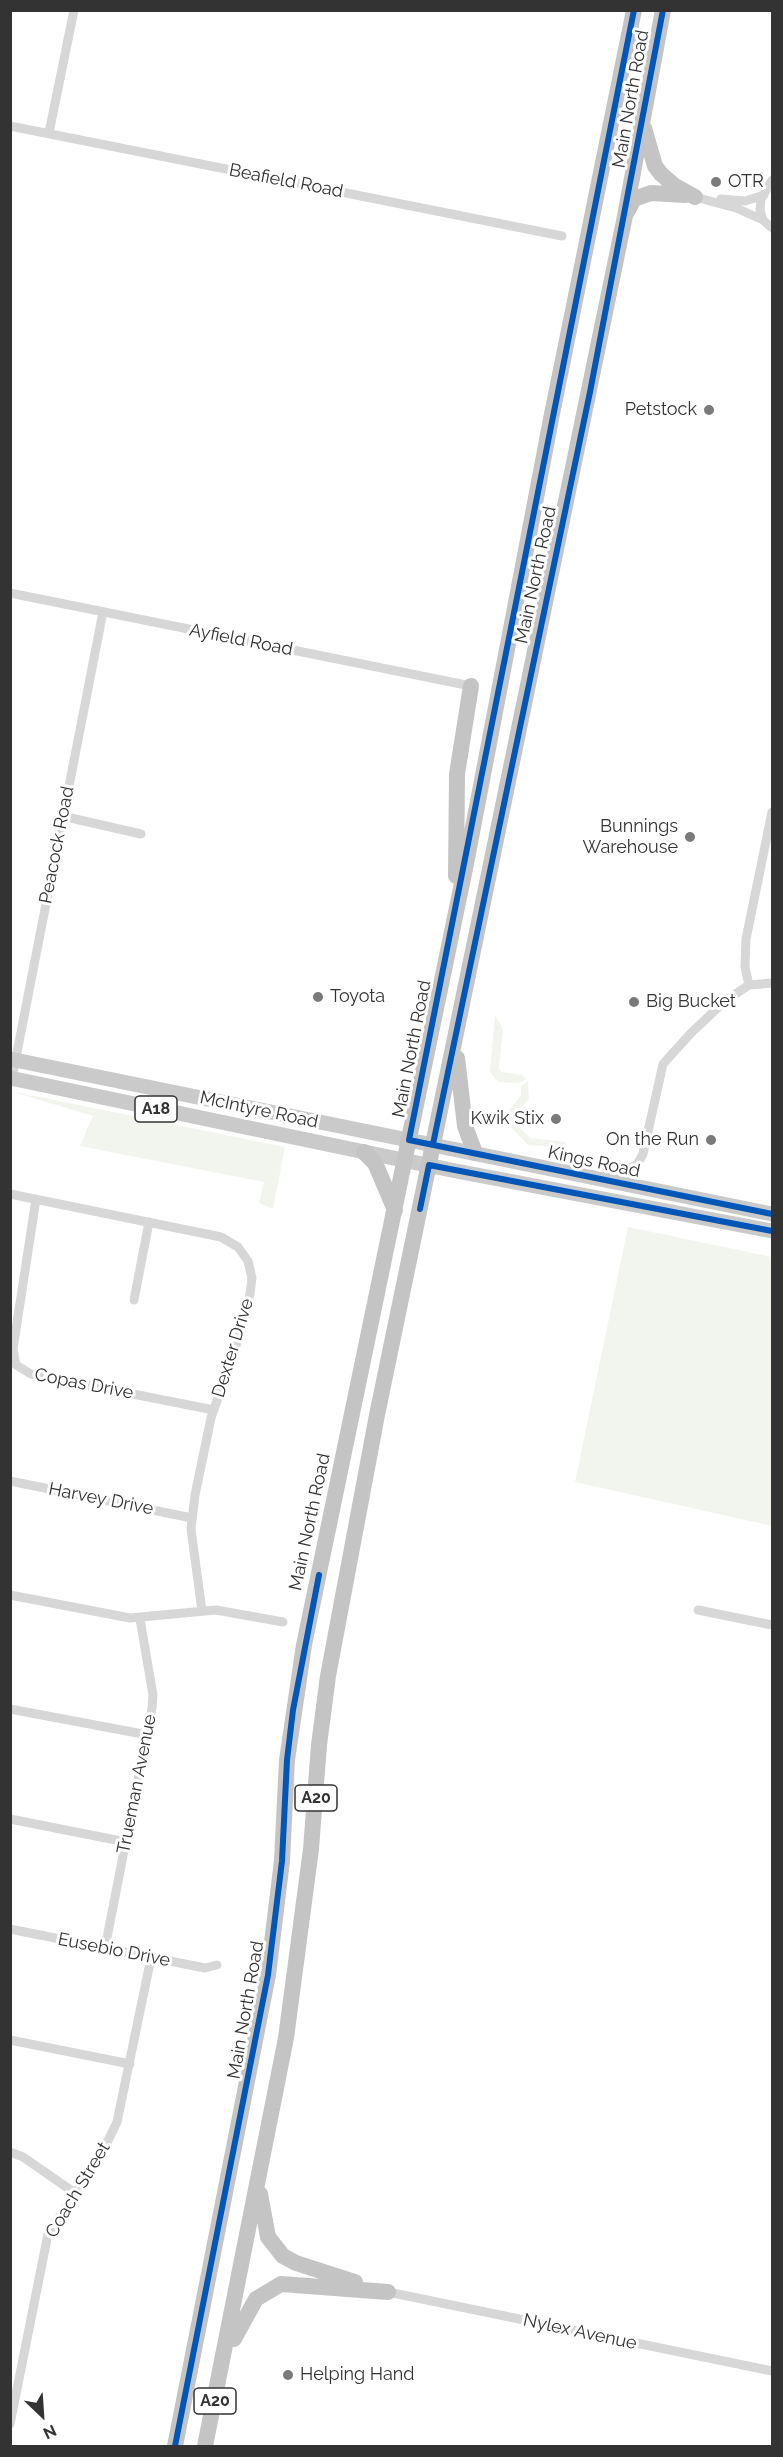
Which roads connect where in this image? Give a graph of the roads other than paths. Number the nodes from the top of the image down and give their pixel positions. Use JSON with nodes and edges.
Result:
{"nodes":[{"id":1,"x":74,"y":10,"type":"edge"},
{"id":2,"x":634,"y":10,"type":"edge"},
{"id":3,"x":663,"y":10,"type":"edge"},
{"id":4,"x":643,"y":121,"type":"junction"},
{"id":5,"x":10,"y":126,"type":"edge"},
{"id":6,"x":49,"y":133,"type":"junction"},
{"id":7,"x":772,"y":180,"type":"edge"},
{"id":8,"x":768,"y":191,"type":"edge"},
{"id":9,"x":698,"y":197,"type":"junction"},
{"id":10,"x":625,"y":216,"type":"junction"},
{"id":11,"x":769,"y":226,"type":"edge"},
{"id":12,"x":561,"y":236,"type":"dead end"},
{"id":13,"x":10,"y":593,"type":"edge"},
{"id":14,"x":103,"y":612,"type":"junction"},
{"id":15,"x":471,"y":686,"type":"joint"},
{"id":16,"x":772,"y":812,"type":"edge"},
{"id":17,"x":62,"y":816,"type":"junction"},
{"id":18,"x":141,"y":834,"type":"dead end"},
{"id":19,"x":456,"y":907,"type":"junction"},
{"id":20,"x":772,"y":983,"type":"edge"},
{"id":21,"x":749,"y":985,"type":"junction"},
{"id":22,"x":455,"y":1046,"type":"junction"},
{"id":23,"x":13,"y":1059,"type":"edge"},
{"id":24,"x":11,"y":1078,"type":"edge"},
{"id":25,"x":210,"y":1099,"type":"junction"},
{"id":26,"x":244,"y":1127,"type":"junction"},
{"id":27,"x":409,"y":1140,"type":"junction"},
{"id":28,"x":433,"y":1144,"type":"junction"},
{"id":29,"x":364,"y":1152,"type":"junction"},
{"id":30,"x":476,"y":1153,"type":"junction"},
{"id":31,"x":405,"y":1160,"type":"junction"},
{"id":32,"x":429,"y":1165,"type":"junction"},
{"id":33,"x":600,"y":1179,"type":"junction"},
{"id":34,"x":10,"y":1194,"type":"edge"},
{"id":35,"x":36,"y":1199,"type":"junction"},
{"id":36,"x":395,"y":1210,"type":"junction"},
{"id":37,"x":772,"y":1214,"type":"edge"},
{"id":38,"x":149,"y":1222,"type":"junction"},
{"id":39,"x":772,"y":1231,"type":"edge"},
{"id":40,"x":134,"y":1300,"type":"dead end"},
{"id":41,"x":214,"y":1410,"type":"junction"},
{"id":42,"x":10,"y":1481,"type":"edge"},
{"id":43,"x":192,"y":1518,"type":"junction"},
{"id":44,"x":10,"y":1595,"type":"edge"},
{"id":45,"x":698,"y":1610,"type":"dead end"},
{"id":46,"x":202,"y":1611,"type":"junction"},
{"id":47,"x":140,"y":1619,"type":"junction"},
{"id":48,"x":283,"y":1622,"type":"dead end"},
{"id":49,"x":772,"y":1625,"type":"edge"},
{"id":50,"x":10,"y":1709,"type":"edge"},
{"id":51,"x":148,"y":1735,"type":"junction"},
{"id":52,"x":10,"y":1819,"type":"edge"},
{"id":53,"x":126,"y":1842,"type":"junction"},
{"id":54,"x":10,"y":1929,"type":"edge"},
{"id":55,"x":105,"y":1948,"type":"junction"},
{"id":56,"x":151,"y":1958,"type":"junction"},
{"id":57,"x":218,"y":1965,"type":"dead end"},
{"id":58,"x":10,"y":2040,"type":"edge"},
{"id":59,"x":130,"y":2064,"type":"junction"},
{"id":60,"x":10,"y":2152,"type":"edge"},
{"id":61,"x":259,"y":2182,"type":"junction"},
{"id":62,"x":75,"y":2193,"type":"junction"},
{"id":63,"x":387,"y":2292,"type":"junction"},
{"id":64,"x":225,"y":2356,"type":"junction"},
{"id":65,"x":772,"y":2371,"type":"edge"},
{"id":66,"x":10,"y":2424,"type":"edge"},
{"id":67,"x":175,"y":2446,"type":"edge"},
{"id":68,"x":205,"y":2446,"type":"edge"}],
"edges":[{"from":1,"to":6,"type":"street"},
{"from":2,"to":19,"type":"highway","name":"Main North Road","number":"A20"},
{"from":3,"to":4,"type":"highway","name":"Main North Road","number":"A20"},
{"from":4,"to":9,"type":"highway"},
{"from":4,"to":10,"type":"highway","name":"Main North Road","number":"A20"},
{"from":5,"to":6,"type":"street","name":"Beafield Road"},
{"from":6,"to":12,"type":"street","name":"Beafield Road"},
{"from":7,"to":8,"type":"street"},
{"from":8,"to":9,"type":"street"},
{"from":8,"to":11,"type":"street"},
{"from":9,"to":10,"type":"highway"},
{"from":9,"to":11,"type":"street"},
{"from":10,"to":22,"type":"highway","name":"Main North Road","number":"A20"},
{"from":13,"to":14,"type":"street","name":"Ayfield Road"},
{"from":14,"to":15,"type":"street","name":"Ayfield Road"},
{"from":14,"to":17,"type":"street","name":"Peacock Road"},
{"from":15,"to":19,"type":"highway"},
{"from":16,"to":21,"type":"street"},
{"from":17,"to":18,"type":"street"},
{"from":17,"to":23,"type":"street","name":"Peacock Road"},
{"from":19,"to":27,"type":"highway","name":"Main North Road","number":"A20"},
{"from":20,"to":21,"type":"street"},
{"from":21,"to":33,"type":"street"},
{"from":22,"to":28,"type":"highway","name":"Main North Road","number":"A20"},
{"from":22,"to":30,"type":"highway"},
{"from":23,"to":24,"type":"street","name":"Peacock Road"},
{"from":23,"to":25,"type":"main road","name":"McIntyre Road","number":"A18"},
{"from":24,"to":26,"type":"main road","name":"McIntyre Road","number":"A18"},
{"from":25,"to":26,"type":"main road"},
{"from":25,"to":27,"type":"main road","name":"McIntyre Road","number":"A18"},
{"from":26,"to":29,"type":"main road","name":"McIntyre Road","number":"A18"},
{"from":27,"to":28,"type":"main road","name":"Kings Road","number":"A18"},
{"from":27,"to":31,"type":"highway","name":"Main North Road","number":"A20"},
{"from":28,"to":30,"type":"main road","name":"Kings Road","number":"A18"},
{"from":28,"to":32,"type":"highway","name":"Main North Road","number":"A20"},
{"from":29,"to":31,"type":"main road","name":"McIntyre Road","number":"A18"},
{"from":29,"to":36,"type":"highway"},
{"from":30,"to":33,"type":"main road","name":"Kings Road","number":"A18"},
{"from":31,"to":32,"type":"main road","name":"McIntyre Road","number":"A18"},
{"from":31,"to":36,"type":"highway","name":"Main North Road","number":"A20"},
{"from":32,"to":39,"type":"main road","name":"Kings Road","number":"A18"},
{"from":32,"to":61,"type":"highway","name":"Main North Road","number":"A20"},
{"from":33,"to":37,"type":"main road","name":"Kings Road","number":"A18"},
{"from":34,"to":35,"type":"street","name":"Dexter Drive"},
{"from":35,"to":38,"type":"street","name":"Dexter Drive"},
{"from":35,"to":41,"type":"street","name":"Copas Drive"},
{"from":36,"to":67,"type":"highway","name":"Main North Road","number":"A20"},
{"from":38,"to":40,"type":"street"},
{"from":38,"to":41,"type":"street","name":"Dexter Drive"},
{"from":41,"to":43,"type":"street","name":"Dexter Drive"},
{"from":42,"to":43,"type":"street","name":"Harvey Drive"},
{"from":43,"to":46,"type":"street","name":"Dexter Drive"},
{"from":44,"to":47,"type":"street"},
{"from":45,"to":49,"type":"street"},
{"from":46,"to":47,"type":"street"},
{"from":46,"to":48,"type":"street"},
{"from":47,"to":51,"type":"street","name":"Trueman Avenue"},
{"from":50,"to":51,"type":"street"},
{"from":51,"to":53,"type":"street","name":"Trueman Avenue"},
{"from":52,"to":53,"type":"street"},
{"from":53,"to":55,"type":"street","name":"Trueman Avenue"},
{"from":54,"to":55,"type":"street","name":"Eusebio Drive"},
{"from":55,"to":56,"type":"street","name":"Eusebio Drive"},
{"from":56,"to":57,"type":"street","name":"Eusebio Drive"},
{"from":56,"to":59,"type":"street","name":"Coach Street"},
{"from":58,"to":59,"type":"street"},
{"from":59,"to":62,"type":"street","name":"Coach Street"},
{"from":60,"to":62,"type":"street"},
{"from":61,"to":63,"type":"highway"},
{"from":61,"to":64,"type":"highway","name":"Main North Road","number":"A20"},
{"from":62,"to":66,"type":"street","name":"Coach Street"},
{"from":63,"to":64,"type":"highway"},
{"from":63,"to":65,"type":"street","name":"Nylex Avenue"},
{"from":64,"to":68,"type":"highway","name":"Main North Road","number":"A20"}]}
